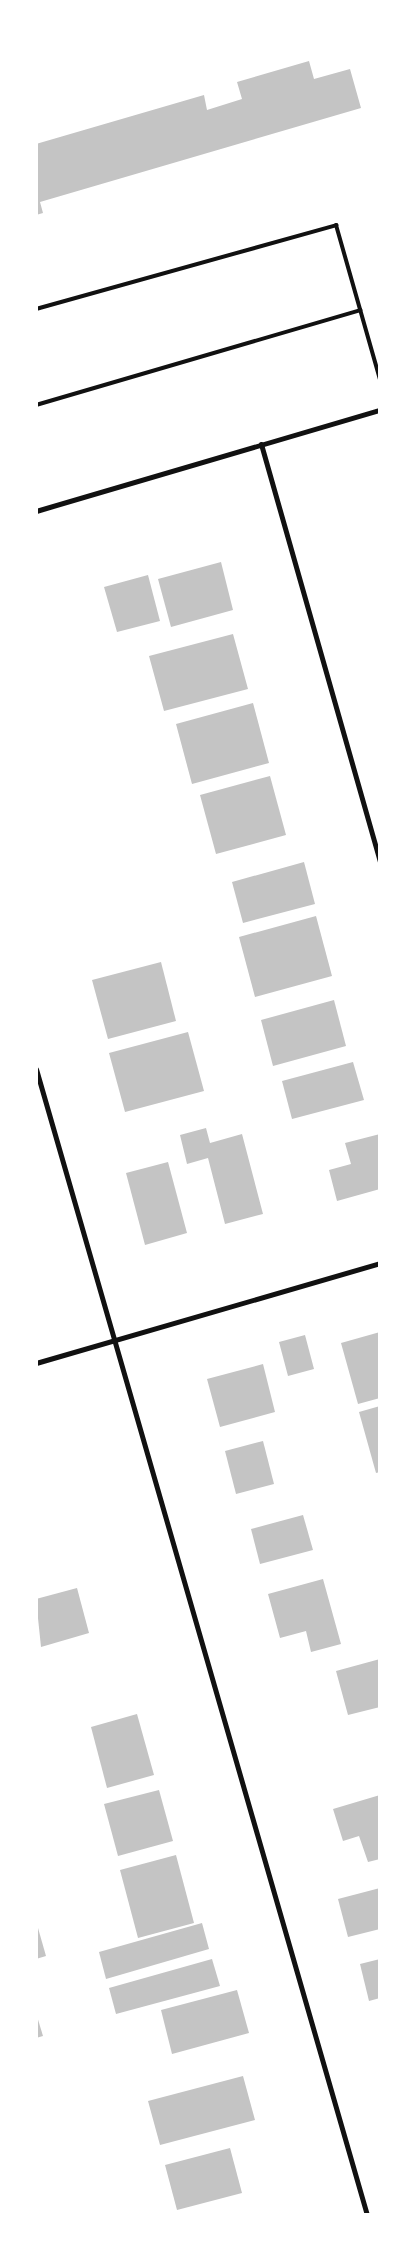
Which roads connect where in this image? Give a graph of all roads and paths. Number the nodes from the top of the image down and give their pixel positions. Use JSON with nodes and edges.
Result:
{"nodes":[{"id":1,"x":36,"y":310,"type":"edge"},
{"id":2,"x":360,"y":310,"type":"junction"},
{"id":3,"x":380,"y":379,"type":"edge"},
{"id":4,"x":36,"y":405,"type":"edge"},
{"id":5,"x":380,"y":410,"type":"edge"},
{"id":6,"x":261,"y":444,"type":"junction"},
{"id":7,"x":36,"y":511,"type":"edge"},
{"id":8,"x":380,"y":861,"type":"edge"},
{"id":9,"x":36,"y":1069,"type":"edge"},
{"id":10,"x":380,"y":1264,"type":"edge"},
{"id":11,"x":115,"y":1343,"type":"junction"},
{"id":12,"x":36,"y":1362,"type":"edge"},
{"id":13,"x":367,"y":2215,"type":"edge"}],
"edges":[{"from":1,"to":2,"type":"lane"},
{"from":2,"to":3,"type":"lane"},
{"from":2,"to":4,"type":"lane"},
{"from":5,"to":6,"type":"street"},
{"from":6,"to":7,"type":"street"},
{"from":6,"to":8,"type":"street"},
{"from":9,"to":11,"type":"street"},
{"from":10,"to":11,"type":"street"},
{"from":11,"to":12,"type":"street"},
{"from":11,"to":13,"type":"street"}]}
